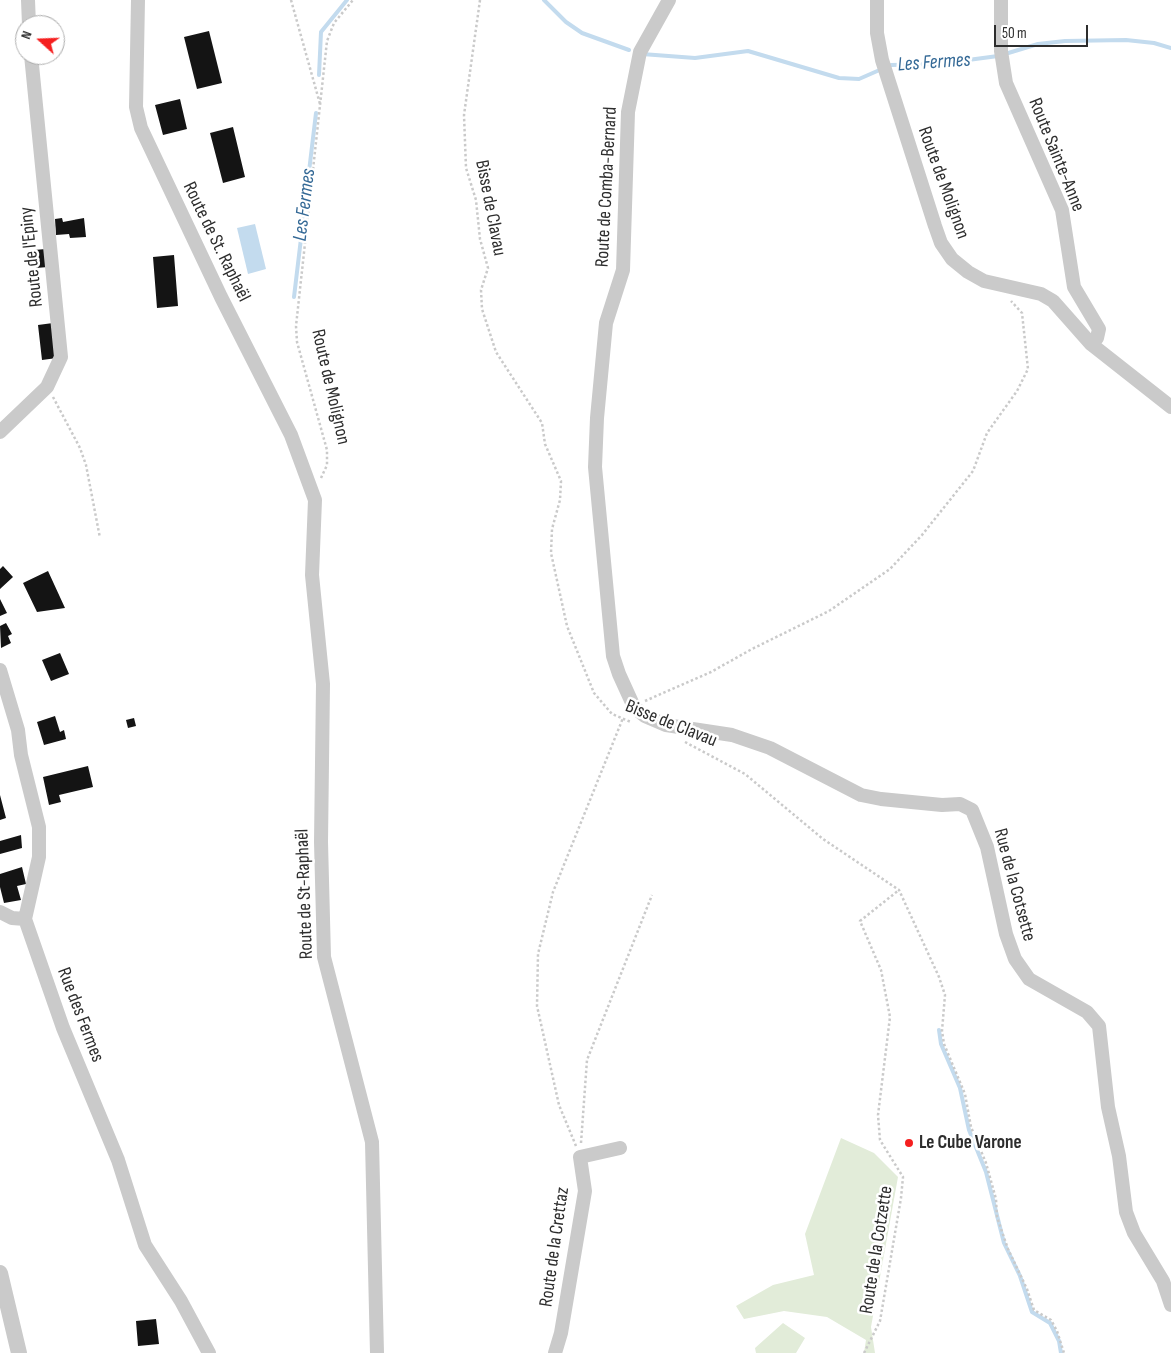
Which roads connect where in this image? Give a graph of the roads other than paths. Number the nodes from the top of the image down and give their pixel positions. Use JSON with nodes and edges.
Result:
{"nodes":[{"id":1,"x":28,"y":0,"type":"edge"},
{"id":2,"x":138,"y":0,"type":"edge"},
{"id":3,"x":669,"y":0,"type":"edge"},
{"id":4,"x":877,"y":0,"type":"edge"},
{"id":5,"x":1001,"y":0,"type":"edge"},
{"id":6,"x":29,"y":15,"type":"edge"},
{"id":7,"x":32,"y":65,"type":"edge"},
{"id":8,"x":1091,"y":344,"type":"junction"},
{"id":9,"x":1171,"y":407,"type":"edge"},
{"id":10,"x":0,"y":432,"type":"edge"},
{"id":11,"x":313,"y":489,"type":"joint"},
{"id":12,"x":0,"y":670,"type":"edge"},
{"id":13,"x":634,"y":707,"type":"joint"},
{"id":14,"x":0,"y":912,"type":"edge"},
{"id":15,"x":25,"y":920,"type":"junction"},
{"id":16,"x":620,"y":1148,"type":"dead end"},
{"id":17,"x":0,"y":1273,"type":"edge"},
{"id":18,"x":1171,"y":1305,"type":"edge"},
{"id":19,"x":19,"y":1353,"type":"edge"},
{"id":20,"x":209,"y":1353,"type":"edge"},
{"id":21,"x":377,"y":1353,"type":"edge"},
{"id":22,"x":555,"y":1353,"type":"edge"}],
"edges":[{"from":1,"to":6,"type":"street"},
{"from":2,"to":11,"type":"street","name":"Route de St. Raphaël"},
{"from":3,"to":13,"type":"street","name":"Route de Comba-Bernard"},
{"from":4,"to":8,"type":"street","name":"Route de Molignon"},
{"from":5,"to":8,"type":"street","name":"Route Sainte-Anne"},
{"from":7,"to":10,"type":"street","name":"Route de l'Epiny"},
{"from":8,"to":9,"type":"street","name":"Route de Molignon"},
{"from":11,"to":21,"type":"street","name":"Route de St-Raphaël"},
{"from":12,"to":15,"type":"street"},
{"from":13,"to":18,"type":"street","name":"Rue de la Cotsette"},
{"from":14,"to":15,"type":"street"},
{"from":15,"to":20,"type":"street","name":"Rue des Fermes"},
{"from":16,"to":22,"type":"street","name":"Route de la Crettaz"},
{"from":17,"to":19,"type":"street"}]}
